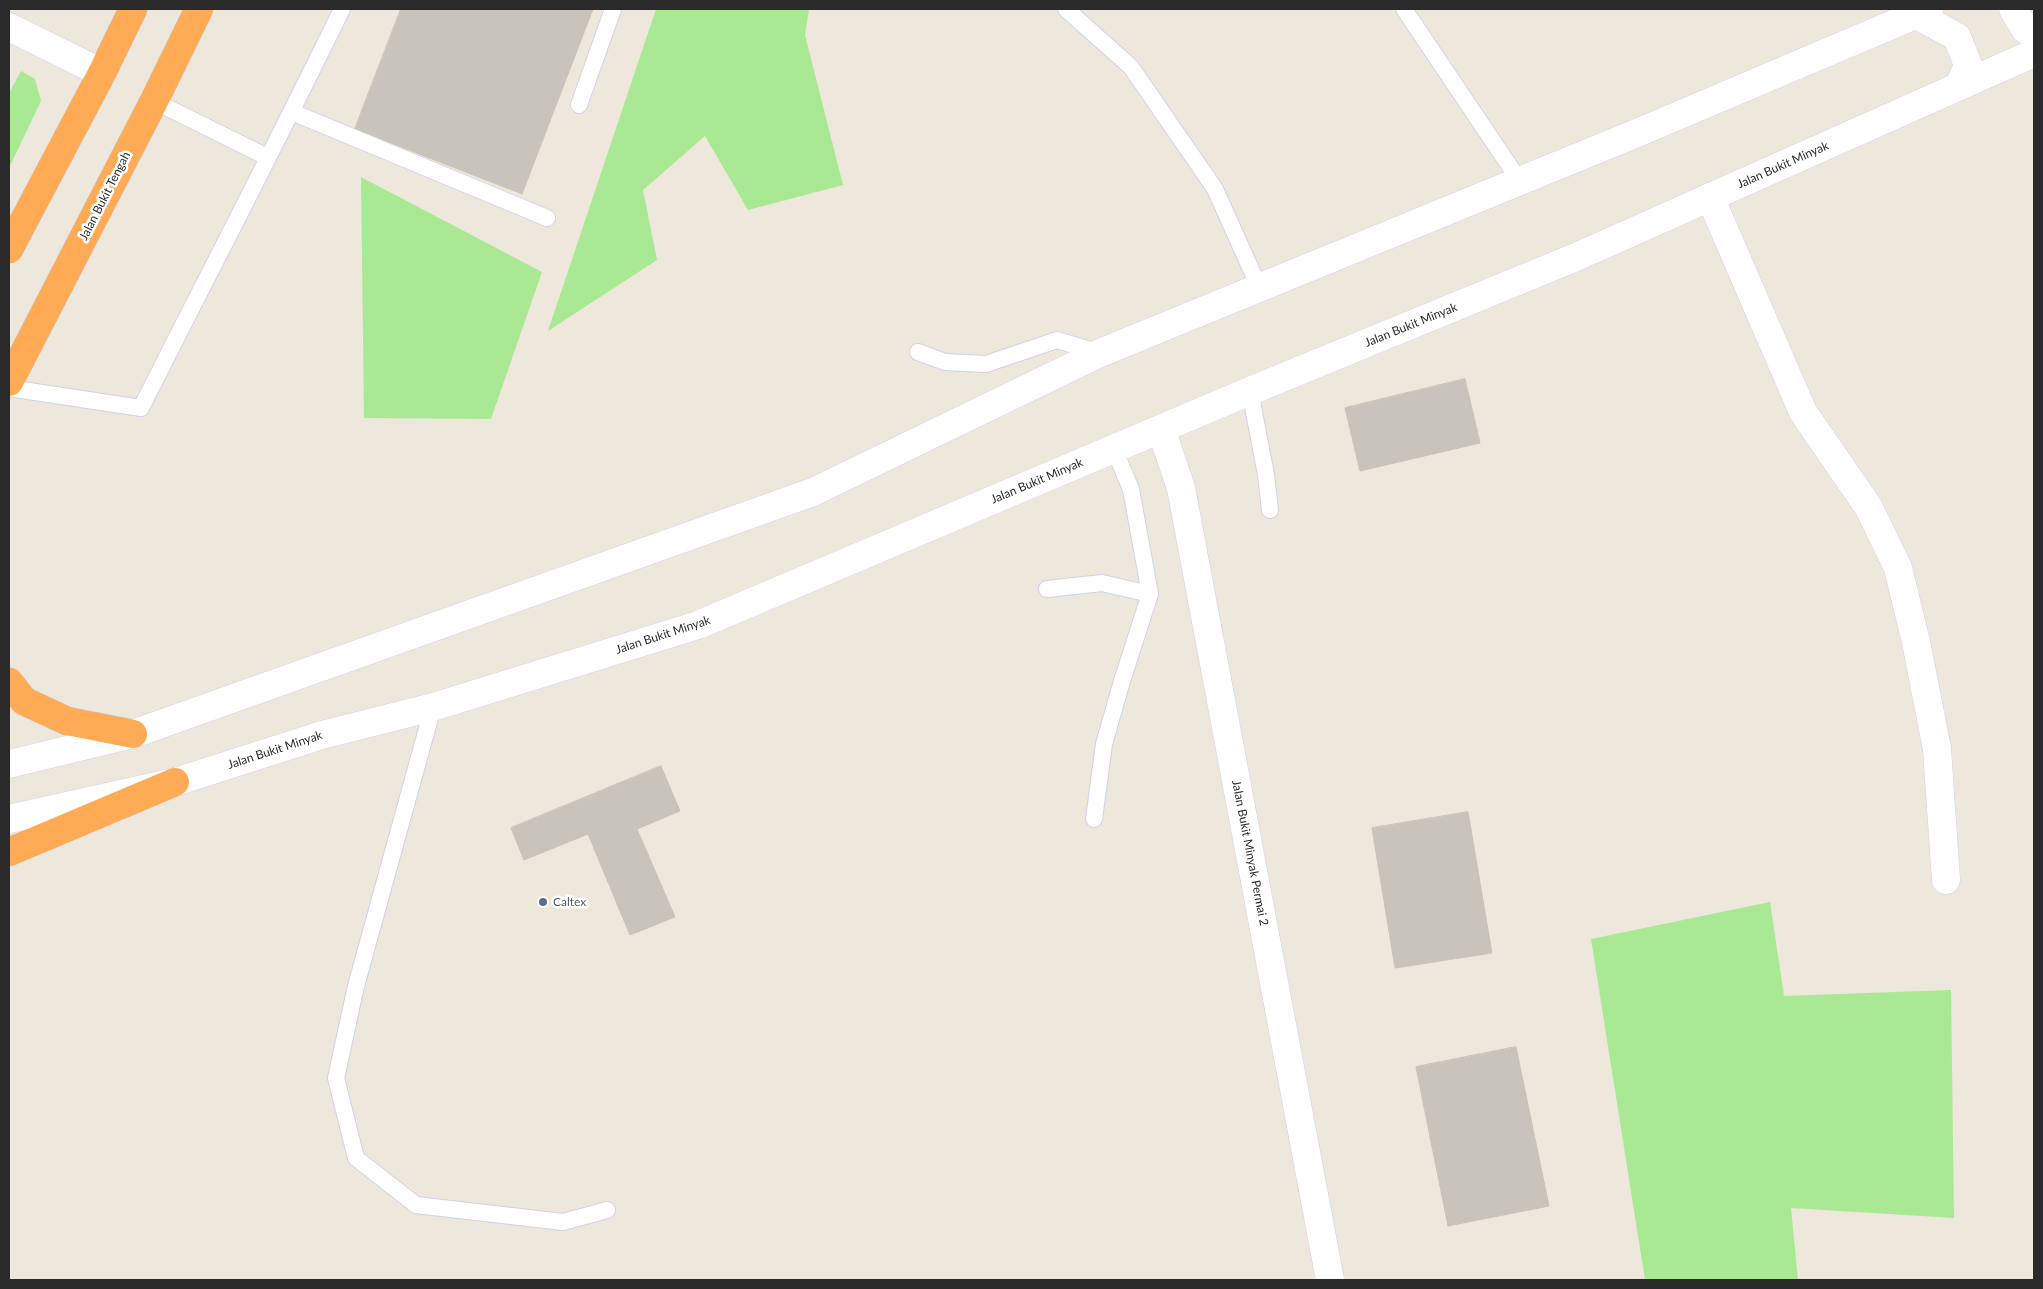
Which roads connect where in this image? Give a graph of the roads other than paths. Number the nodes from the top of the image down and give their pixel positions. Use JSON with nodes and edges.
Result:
{"nodes":[{"id":1,"x":133,"y":9,"type":"edge"},
{"id":2,"x":199,"y":9,"type":"edge"},
{"id":3,"x":342,"y":9,"type":"edge"},
{"id":4,"x":613,"y":9,"type":"edge"},
{"id":5,"x":1066,"y":9,"type":"edge"},
{"id":6,"x":1404,"y":9,"type":"edge"},
{"id":7,"x":2013,"y":9,"type":"edge"},
{"id":8,"x":1922,"y":12,"type":"edge"},
{"id":9,"x":9,"y":27,"type":"edge"},
{"id":10,"x":2034,"y":34,"type":"edge"},
{"id":11,"x":2034,"y":53,"type":"edge"},
{"id":12,"x":102,"y":73,"type":"junction"},
{"id":13,"x":1959,"y":86,"type":"junction"},
{"id":14,"x":154,"y":101,"type":"junction"},
{"id":15,"x":579,"y":105,"type":"dead end"},
{"id":16,"x":292,"y":112,"type":"junction"},
{"id":17,"x":267,"y":157,"type":"junction"},
{"id":18,"x":1520,"y":180,"type":"junction"},
{"id":19,"x":1710,"y":197,"type":"junction"},
{"id":20,"x":548,"y":218,"type":"dead end"},
{"id":21,"x":9,"y":249,"type":"edge"},
{"id":22,"x":1259,"y":287,"type":"junction"},
{"id":23,"x":918,"y":352,"type":"dead end"},
{"id":24,"x":1100,"y":353,"type":"junction"},
{"id":25,"x":9,"y":382,"type":"edge"},
{"id":26,"x":9,"y":388,"type":"edge"},
{"id":27,"x":1250,"y":391,"type":"junction"},
{"id":28,"x":1161,"y":429,"type":"junction"},
{"id":29,"x":1114,"y":449,"type":"junction"},
{"id":30,"x":1270,"y":510,"type":"dead end"},
{"id":31,"x":1046,"y":589,"type":"dead end"},
{"id":32,"x":1150,"y":594,"type":"junction"},
{"id":33,"x":9,"y":682,"type":"edge"},
{"id":34,"x":433,"y":707,"type":"junction"},
{"id":35,"x":133,"y":734,"type":"junction"},
{"id":36,"x":9,"y":764,"type":"edge"},
{"id":37,"x":176,"y":782,"type":"junction"},
{"id":38,"x":1094,"y":819,"type":"dead end"},
{"id":39,"x":9,"y":820,"type":"edge"},
{"id":40,"x":9,"y":852,"type":"edge"},
{"id":41,"x":1946,"y":880,"type":"dead end"},
{"id":42,"x":607,"y":1210,"type":"dead end"},
{"id":43,"x":1330,"y":1280,"type":"edge"}],
"edges":[{"from":1,"to":12,"type":"highway"},
{"from":2,"to":14,"type":"highway","name":"Jalan Bukit Tengah"},
{"from":3,"to":16,"type":"lane"},
{"from":4,"to":15,"type":"lane"},
{"from":5,"to":22,"type":"lane"},
{"from":6,"to":18,"type":"lane"},
{"from":7,"to":10,"type":"main road"},
{"from":8,"to":13,"type":"main road"},
{"from":8,"to":18,"type":"main road"},
{"from":9,"to":12,"type":"main road"},
{"from":11,"to":13,"type":"main road","name":"Jalan Bukit Minyak"},
{"from":12,"to":21,"type":"highway"},
{"from":13,"to":19,"type":"main road","name":"Jalan Bukit Minyak"},
{"from":14,"to":17,"type":"lane"},
{"from":14,"to":25,"type":"highway","name":"Jalan Bukit Tengah"},
{"from":16,"to":17,"type":"lane"},
{"from":16,"to":20,"type":"lane"},
{"from":17,"to":26,"type":"lane"},
{"from":18,"to":22,"type":"main road"},
{"from":19,"to":27,"type":"main road","name":"Jalan Bukit Minyak"},
{"from":19,"to":41,"type":"main road"},
{"from":22,"to":24,"type":"main road"},
{"from":23,"to":24,"type":"lane"},
{"from":24,"to":35,"type":"main road"},
{"from":27,"to":28,"type":"main road","name":"Jalan Bukit Minyak"},
{"from":27,"to":30,"type":"lane"},
{"from":28,"to":29,"type":"main road","name":"Jalan Bukit Minyak"},
{"from":28,"to":43,"type":"main road","name":"Jalan Bukit Minyak Permai 2"},
{"from":29,"to":32,"type":"lane"},
{"from":29,"to":34,"type":"main road","name":"Jalan Bukit Minyak"},
{"from":31,"to":32,"type":"lane"},
{"from":32,"to":38,"type":"lane"},
{"from":33,"to":35,"type":"highway"},
{"from":34,"to":37,"type":"main road","name":"Jalan Bukit Minyak"},
{"from":34,"to":42,"type":"lane"},
{"from":35,"to":36,"type":"main road"},
{"from":37,"to":39,"type":"main road","name":"Jalan Bukit Minyak"},
{"from":37,"to":40,"type":"highway"}]}
